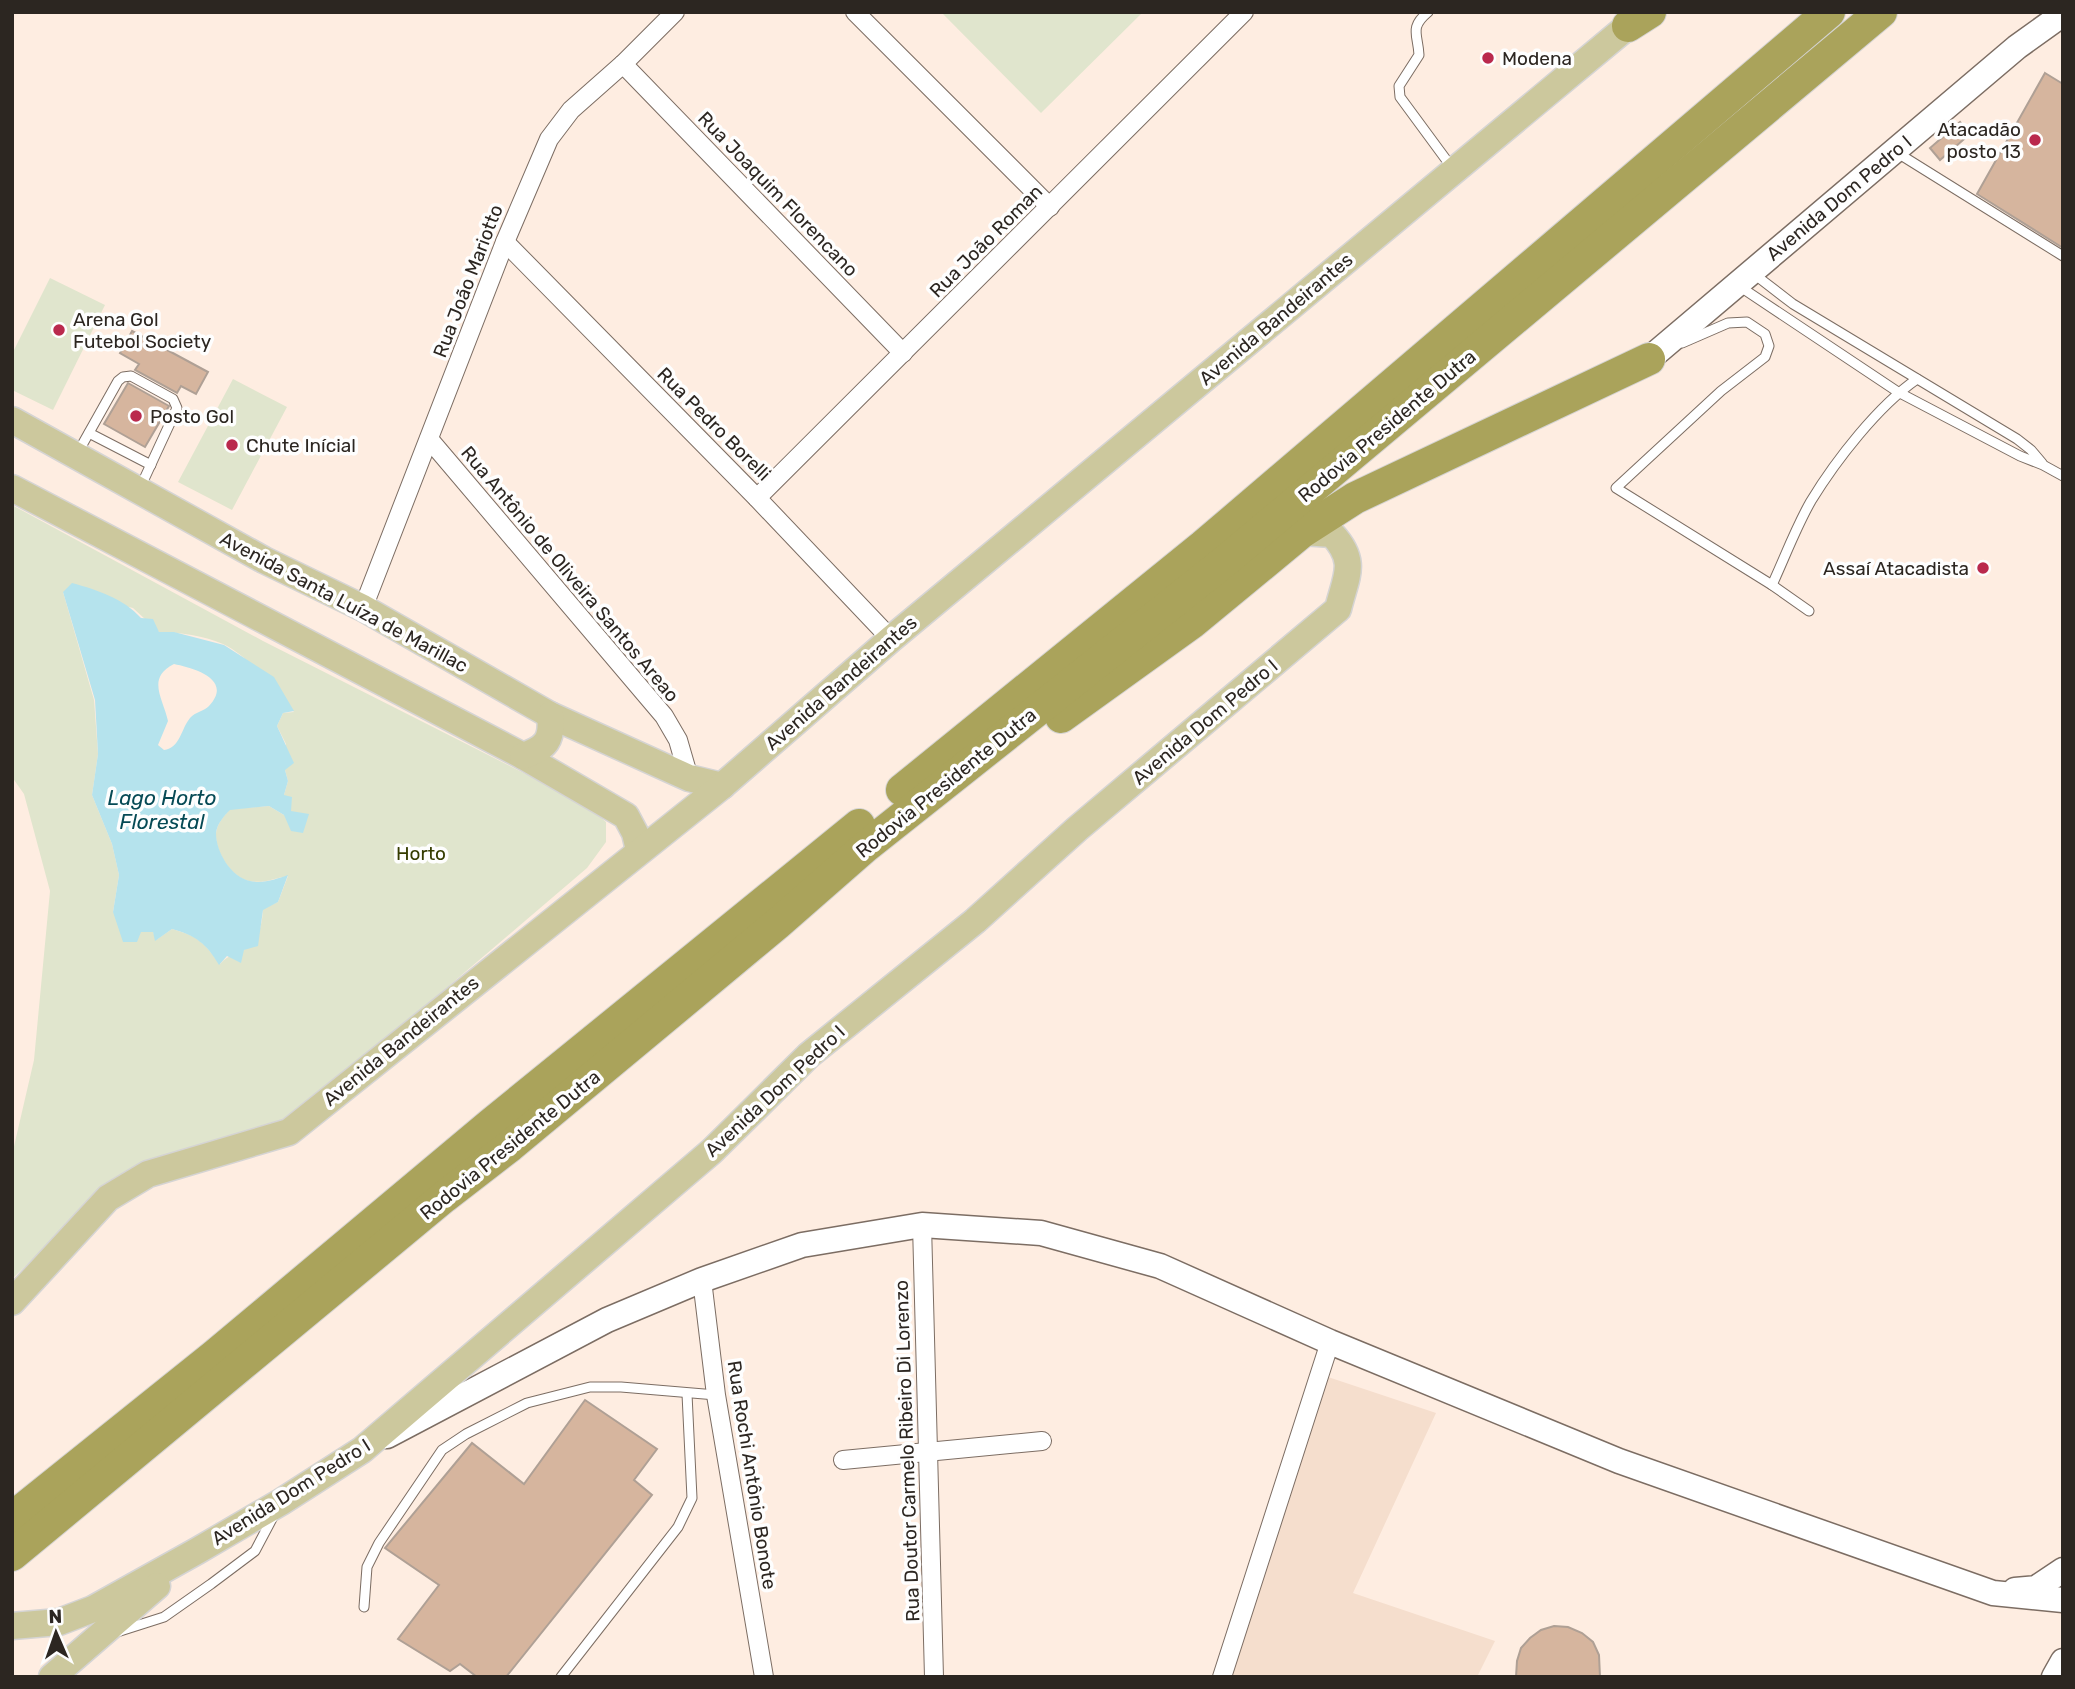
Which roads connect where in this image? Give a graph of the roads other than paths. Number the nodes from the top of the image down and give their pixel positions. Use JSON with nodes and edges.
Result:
{"nodes":[{"id":1,"x":676,"y":12,"type":"edge"},
{"id":2,"x":855,"y":12,"type":"edge"},
{"id":3,"x":1244,"y":12,"type":"edge"},
{"id":4,"x":1428,"y":12,"type":"edge"},
{"id":5,"x":1829,"y":12,"type":"edge"},
{"id":6,"x":1881,"y":12,"type":"edge"},
{"id":7,"x":2063,"y":14,"type":"edge"},
{"id":8,"x":1641,"y":17,"type":"edge"},
{"id":9,"x":623,"y":64,"type":"junction"},
{"id":10,"x":1895,"y":151,"type":"junction"},
{"id":11,"x":1454,"y":170,"type":"junction"},
{"id":12,"x":1050,"y":206,"type":"junction"},
{"id":13,"x":505,"y":242,"type":"junction"},
{"id":14,"x":2063,"y":256,"type":"edge"},
{"id":15,"x":1744,"y":278,"type":"junction"},
{"id":16,"x":903,"y":353,"type":"junction"},
{"id":17,"x":1649,"y":359,"type":"junction"},
{"id":18,"x":1917,"y":379,"type":"junction"},
{"id":19,"x":1898,"y":392,"type":"junction"},
{"id":20,"x":15,"y":426,"type":"edge"},
{"id":21,"x":429,"y":439,"type":"junction"},
{"id":22,"x":82,"y":444,"type":"junction"},
{"id":23,"x":2043,"y":465,"type":"junction"},
{"id":24,"x":151,"y":466,"type":"junction"},
{"id":25,"x":2063,"y":476,"type":"edge"},
{"id":26,"x":12,"y":488,"type":"edge"},
{"id":27,"x":139,"y":491,"type":"junction"},
{"id":28,"x":757,"y":498,"type":"junction"},
{"id":29,"x":1302,"y":532,"type":"junction"},
{"id":30,"x":1772,"y":584,"type":"junction"},
{"id":31,"x":363,"y":608,"type":"junction"},
{"id":32,"x":1809,"y":611,"type":"dead end"},
{"id":33,"x":891,"y":639,"type":"junction"},
{"id":34,"x":550,"y":715,"type":"junction"},
{"id":35,"x":523,"y":757,"type":"junction"},
{"id":36,"x":689,"y":778,"type":"junction"},
{"id":37,"x":722,"y":786,"type":"junction"},
{"id":38,"x":639,"y":850,"type":"junction"},
{"id":39,"x":777,"y":924,"type":"junction"},
{"id":40,"x":922,"y":1225,"type":"junction"},
{"id":41,"x":702,"y":1280,"type":"junction"},
{"id":42,"x":12,"y":1302,"type":"edge"},
{"id":43,"x":1330,"y":1342,"type":"junction"},
{"id":44,"x":687,"y":1395,"type":"junction"},
{"id":45,"x":716,"y":1395,"type":"junction"},
{"id":46,"x":1042,"y":1441,"type":"dead end"},
{"id":47,"x":362,"y":1450,"type":"junction"},
{"id":48,"x":928,"y":1451,"type":"junction"},
{"id":49,"x":843,"y":1460,"type":"dead end"},
{"id":50,"x":281,"y":1502,"type":"junction"},
{"id":51,"x":12,"y":1518,"type":"edge"},
{"id":52,"x":197,"y":1551,"type":"junction"},
{"id":53,"x":12,"y":1555,"type":"edge"},
{"id":54,"x":2063,"y":1570,"type":"edge"},
{"id":55,"x":1993,"y":1593,"type":"junction"},
{"id":56,"x":2063,"y":1600,"type":"edge"},
{"id":57,"x":364,"y":1607,"type":"dead end"},
{"id":58,"x":12,"y":1626,"type":"edge"},
{"id":59,"x":98,"y":1638,"type":"junction"},
{"id":60,"x":2063,"y":1661,"type":"edge"},
{"id":61,"x":52,"y":1677,"type":"edge"},
{"id":62,"x":561,"y":1677,"type":"edge"},
{"id":63,"x":764,"y":1677,"type":"edge"},
{"id":64,"x":934,"y":1677,"type":"edge"},
{"id":65,"x":1222,"y":1677,"type":"edge"},
{"id":66,"x":2054,"y":1677,"type":"edge"}],
"edges":[{"from":1,"to":9,"type":"street","name":"Rua João Mariotto"},
{"from":2,"to":12,"type":"street"},
{"from":3,"to":12,"type":"street","name":"Rua João Roman"},
{"from":4,"to":11,"type":"lane"},
{"from":5,"to":51,"type":"highway","name":"Rodovia Presidente Dutra"},
{"from":6,"to":39,"type":"highway","name":"Rodovia Presidente Dutra"},
{"from":7,"to":10,"type":"main road","name":"Avenida Dom Pedro I"},
{"from":8,"to":11,"type":"main road","name":"Avenida Bandeirantes"},
{"from":9,"to":13,"type":"street","name":"Rua João Mariotto"},
{"from":9,"to":16,"type":"street","name":"Rua Joaquim Florencano"},
{"from":10,"to":14,"type":"lane"},
{"from":10,"to":15,"type":"main road","name":"Avenida Dom Pedro I"},
{"from":11,"to":33,"type":"main road","name":"Avenida Bandeirantes"},
{"from":12,"to":16,"type":"street","name":"Rua João Roman"},
{"from":13,"to":21,"type":"street","name":"Rua João Mariotto"},
{"from":13,"to":28,"type":"street","name":"Rua Pedro Borelli"},
{"from":15,"to":17,"type":"main road","name":"Avenida Dom Pedro I"},
{"from":15,"to":18,"type":"lane"},
{"from":15,"to":19,"type":"lane"},
{"from":16,"to":28,"type":"street","name":"Rua João Roman"},
{"from":17,"to":29,"type":"highway"},
{"from":17,"to":30,"type":"lane"},
{"from":18,"to":19,"type":"lane"},
{"from":18,"to":23,"type":"lane"},
{"from":19,"to":23,"type":"lane"},
{"from":19,"to":30,"type":"lane"},
{"from":20,"to":22,"type":"main road","name":"Avenida Santa Luíza de Marillac"},
{"from":21,"to":31,"type":"street","name":"Rua João Mariotto"},
{"from":21,"to":36,"type":"street","name":"Rua Antônio de Oliveira Santos Areao"},
{"from":22,"to":24,"type":"lane"},
{"from":22,"to":24,"type":"lane"},
{"from":22,"to":27,"type":"main road","name":"Avenida Santa Luíza de Marillac"},
{"from":23,"to":25,"type":"lane"},
{"from":24,"to":27,"type":"lane"},
{"from":26,"to":35,"type":"main road"},
{"from":27,"to":31,"type":"main road","name":"Avenida Santa Luíza de Marillac"},
{"from":28,"to":33,"type":"street","name":"Rua Pedro Borelli"},
{"from":29,"to":39,"type":"highway"},
{"from":29,"to":47,"type":"main road","name":"Avenida Dom Pedro I"},
{"from":30,"to":32,"type":"lane"},
{"from":31,"to":34,"type":"main road","name":"Avenida Santa Luíza de Marillac"},
{"from":33,"to":37,"type":"main road","name":"Avenida Bandeirantes"},
{"from":34,"to":35,"type":"main road"},
{"from":34,"to":36,"type":"main road","name":"Avenida Santa Luíza de Marillac"},
{"from":35,"to":38,"type":"main road"},
{"from":36,"to":37,"type":"main road","name":"Avenida Santa Luíza de Marillac"},
{"from":37,"to":38,"type":"main road","name":"Avenida Bandeirantes"},
{"from":38,"to":42,"type":"main road","name":"Avenida Bandeirantes"},
{"from":39,"to":53,"type":"highway","name":"Rodovia Presidente Dutra"},
{"from":40,"to":41,"type":"main road"},
{"from":40,"to":43,"type":"main road"},
{"from":40,"to":48,"type":"street","name":"Rua Doutor Carmelo Ribeiro Di Lorenzo"},
{"from":41,"to":45,"type":"street","name":"Rua Rochi Antônio Bonote"},
{"from":41,"to":47,"type":"main road"},
{"from":43,"to":55,"type":"main road"},
{"from":43,"to":65,"type":"street"},
{"from":44,"to":45,"type":"lane"},
{"from":44,"to":57,"type":"lane"},
{"from":44,"to":62,"type":"lane"},
{"from":45,"to":63,"type":"street","name":"Rua Rochi Antônio Bonote"},
{"from":46,"to":48,"type":"street"},
{"from":47,"to":50,"type":"main road","name":"Avenida Dom Pedro I"},
{"from":48,"to":49,"type":"street"},
{"from":48,"to":64,"type":"street","name":"Rua Doutor Carmelo Ribeiro Di Lorenzo"},
{"from":50,"to":52,"type":"main road","name":"Avenida Dom Pedro I"},
{"from":50,"to":59,"type":"lane"},
{"from":52,"to":58,"type":"main road","name":"Avenida Dom Pedro I"},
{"from":52,"to":59,"type":"main road","name":"Avenida Dom Pedro I"},
{"from":54,"to":55,"type":"main road"},
{"from":55,"to":56,"type":"main road"},
{"from":59,"to":61,"type":"main road","name":"Avenida Dom Pedro I"},
{"from":60,"to":66,"type":"main road"}]}
